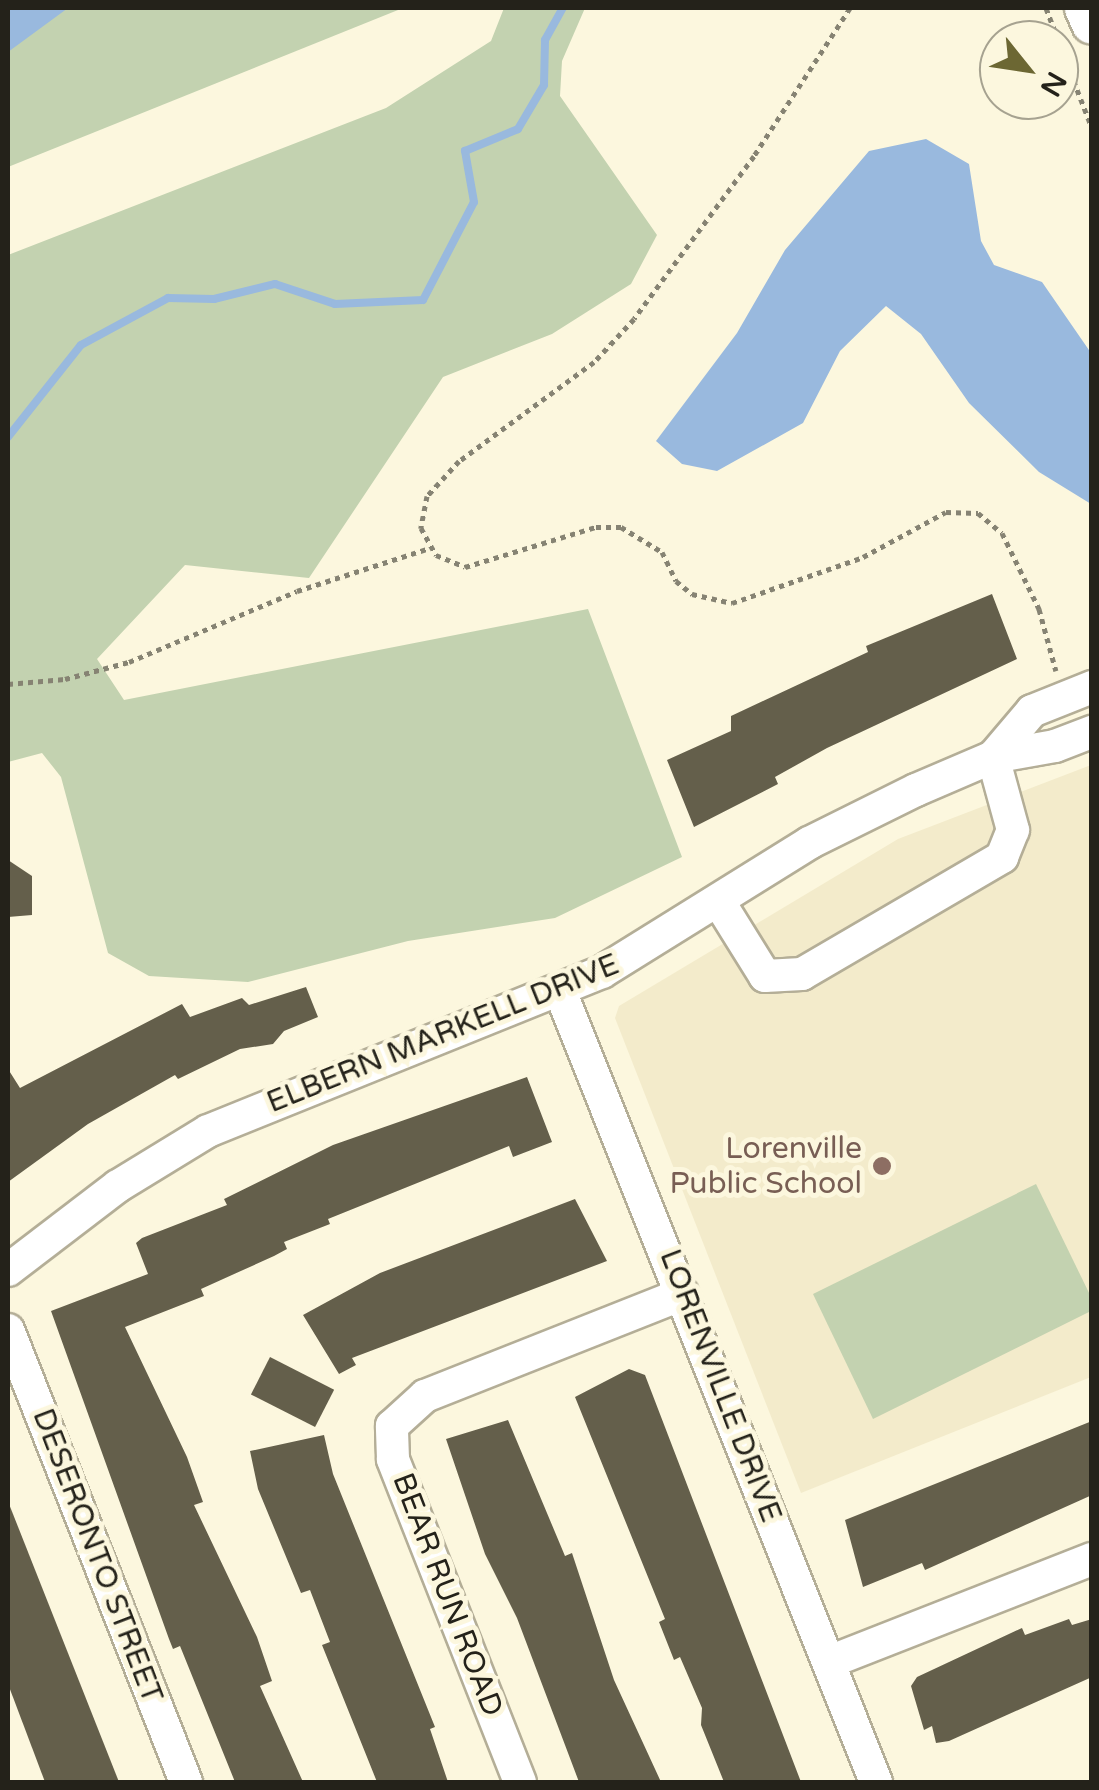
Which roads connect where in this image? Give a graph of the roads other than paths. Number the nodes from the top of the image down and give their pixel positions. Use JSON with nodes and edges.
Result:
{"nodes":[{"id":1,"x":1085,"y":8,"type":"edge"},
{"id":2,"x":1092,"y":24,"type":"edge"},
{"id":3,"x":1092,"y":686,"type":"edge"},
{"id":4,"x":1092,"y":732,"type":"edge"},
{"id":5,"x":994,"y":757,"type":"junction"},
{"id":6,"x":720,"y":902,"type":"junction"},
{"id":7,"x":560,"y":991,"type":"junction"},
{"id":8,"x":8,"y":1270,"type":"edge"},
{"id":9,"x":683,"y":1294,"type":"junction"},
{"id":10,"x":8,"y":1330,"type":"edge"},
{"id":11,"x":1092,"y":1559,"type":"edge"},
{"id":12,"x":828,"y":1662,"type":"junction"},
{"id":13,"x":186,"y":1782,"type":"edge"},
{"id":14,"x":520,"y":1782,"type":"edge"},
{"id":15,"x":876,"y":1782,"type":"edge"}],
"edges":[{"from":1,"to":2,"type":"main road"},
{"from":3,"to":5,"type":"street","name":"ELBERN MARKELL DRIVE"},
{"from":4,"to":5,"type":"street","name":"ELBERN MARKELL DRIVE"},
{"from":5,"to":6,"type":"street","name":"ELBERN MARKELL DRIVE"},
{"from":5,"to":6,"type":"street"},
{"from":6,"to":7,"type":"street","name":"ELBERN MARKELL DRIVE"},
{"from":7,"to":8,"type":"street","name":"ELBERN MARKELL DRIVE"},
{"from":7,"to":9,"type":"street","name":"LORENVILLE DRIVE"},
{"from":9,"to":12,"type":"street","name":"LORENVILLE DRIVE"},
{"from":9,"to":14,"type":"street","name":"BEAR RUN ROAD"},
{"from":10,"to":13,"type":"street","name":"DESERONTO STREET"},
{"from":11,"to":12,"type":"street"},
{"from":12,"to":15,"type":"street","name":"LORENVILLE DRIVE"}]}
